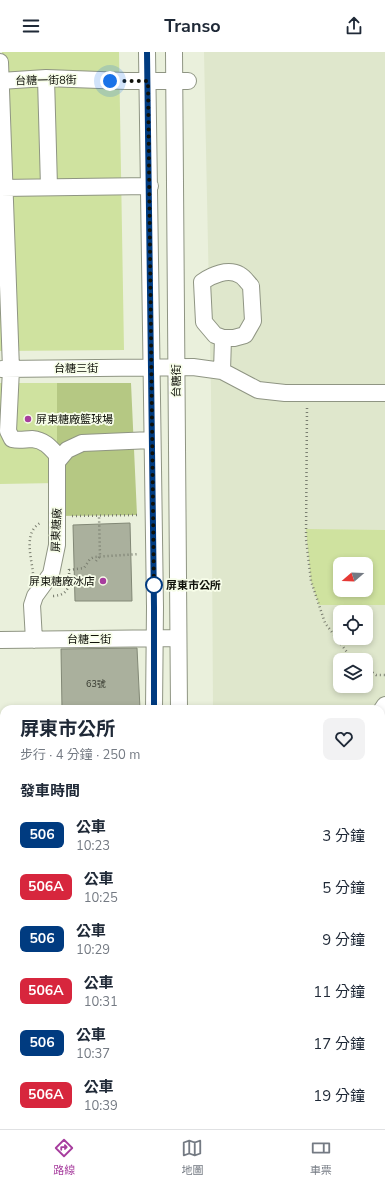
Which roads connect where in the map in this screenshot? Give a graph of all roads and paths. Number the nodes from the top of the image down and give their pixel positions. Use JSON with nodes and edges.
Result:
{"nodes":[{"id":1,"x":147,"y":52,"type":"edge"},
{"id":2,"x":174,"y":52,"type":"edge"},
{"id":3,"x":0,"y":62,"type":"edge"},
{"id":4,"x":46,"y":78,"type":"junction"},
{"id":5,"x":0,"y":81,"type":"edge"},
{"id":6,"x":148,"y":81,"type":"junction"},
{"id":7,"x":181,"y":81,"type":"junction"},
{"id":8,"x":150,"y":186,"type":"junction"},
{"id":9,"x":49,"y":187,"type":"junction"},
{"id":10,"x":2,"y":188,"type":"edge"},
{"id":11,"x":223,"y":338,"type":"dead end"},
{"id":12,"x":152,"y":367,"type":"junction"},
{"id":13,"x":176,"y":367,"type":"junction"},
{"id":14,"x":6,"y":369,"type":"edge"},
{"id":15,"x":222,"y":372,"type":"junction"},
{"id":16,"x":307,"y":392,"type":"junction"},
{"id":17,"x":385,"y":393,"type":"edge"},
{"id":18,"x":152,"y":440,"type":"junction"},
{"id":19,"x":57,"y":462,"type":"junction"},
{"id":20,"x":99,"y":515,"type":"dead end"},
{"id":21,"x":139,"y":554,"type":"dead end"},
{"id":22,"x":100,"y":556,"type":"junction"},
{"id":23,"x":96,"y":562,"type":"dead end"},
{"id":24,"x":63,"y":571,"type":"dead end"},
{"id":25,"x":63,"y":583,"type":"dead end"},
{"id":26,"x":69,"y":583,"type":"dead end"},
{"id":27,"x":178,"y":638,"type":"junction"},
{"id":28,"x":155,"y":639,"type":"junction"},
{"id":29,"x":0,"y":640,"type":"edge"},
{"id":30,"x":34,"y":640,"type":"junction"},
{"id":31,"x":348,"y":653,"type":"edge"},
{"id":32,"x":373,"y":673,"type":"edge"},
{"id":33,"x":385,"y":675,"type":"edge"},
{"id":34,"x":154,"y":705,"type":"edge"},
{"id":35,"x":179,"y":705,"type":"edge"}],
"edges":[{"from":1,"to":6,"type":"street"},
{"from":2,"to":7,"type":"street","name":"台糖街"},
{"from":3,"to":5,"type":"street"},
{"from":4,"to":5,"type":"street","name":"台糖一街8街"},
{"from":4,"to":6,"type":"street","name":"台糖一街8街"},
{"from":4,"to":9,"type":"street"},
{"from":5,"to":10,"type":"street"},
{"from":6,"to":7,"type":"street","name":"台糖一街8街"},
{"from":6,"to":8,"type":"street"},
{"from":7,"to":13,"type":"street","name":"台糖街"},
{"from":8,"to":9,"type":"street"},
{"from":8,"to":12,"type":"street"},
{"from":9,"to":10,"type":"street"},
{"from":10,"to":14,"type":"street"},
{"from":11,"to":15,"type":"street"},
{"from":12,"to":13,"type":"street","name":"台糖三街"},
{"from":12,"to":14,"type":"street","name":"台糖三街"},
{"from":12,"to":18,"type":"street"},
{"from":13,"to":15,"type":"street","name":"台糖三街"},
{"from":13,"to":27,"type":"street","name":"台糖街"},
{"from":14,"to":19,"type":"street","name":"屏東糖廠"},
{"from":15,"to":16,"type":"street","name":"台糖三街"},
{"from":16,"to":17,"type":"street","name":"台糖三街"},
{"from":16,"to":31,"type":"path"},
{"from":18,"to":19,"type":"street"},
{"from":18,"to":28,"type":"street"},
{"from":19,"to":30,"type":"street","name":"屏東糖廠"},
{"from":20,"to":22,"type":"path"},
{"from":21,"to":22,"type":"path"},
{"from":22,"to":23,"type":"path"},
{"from":22,"to":24,"type":"path"},
{"from":25,"to":26,"type":"path"},
{"from":27,"to":28,"type":"street","name":"台糖二街"},
{"from":27,"to":35,"type":"street","name":"台糖街"},
{"from":28,"to":30,"type":"street","name":"台糖二街"},
{"from":28,"to":34,"type":"street"},
{"from":29,"to":30,"type":"street","name":"台糖二街"},
{"from":32,"to":33,"type":"path"}]}
